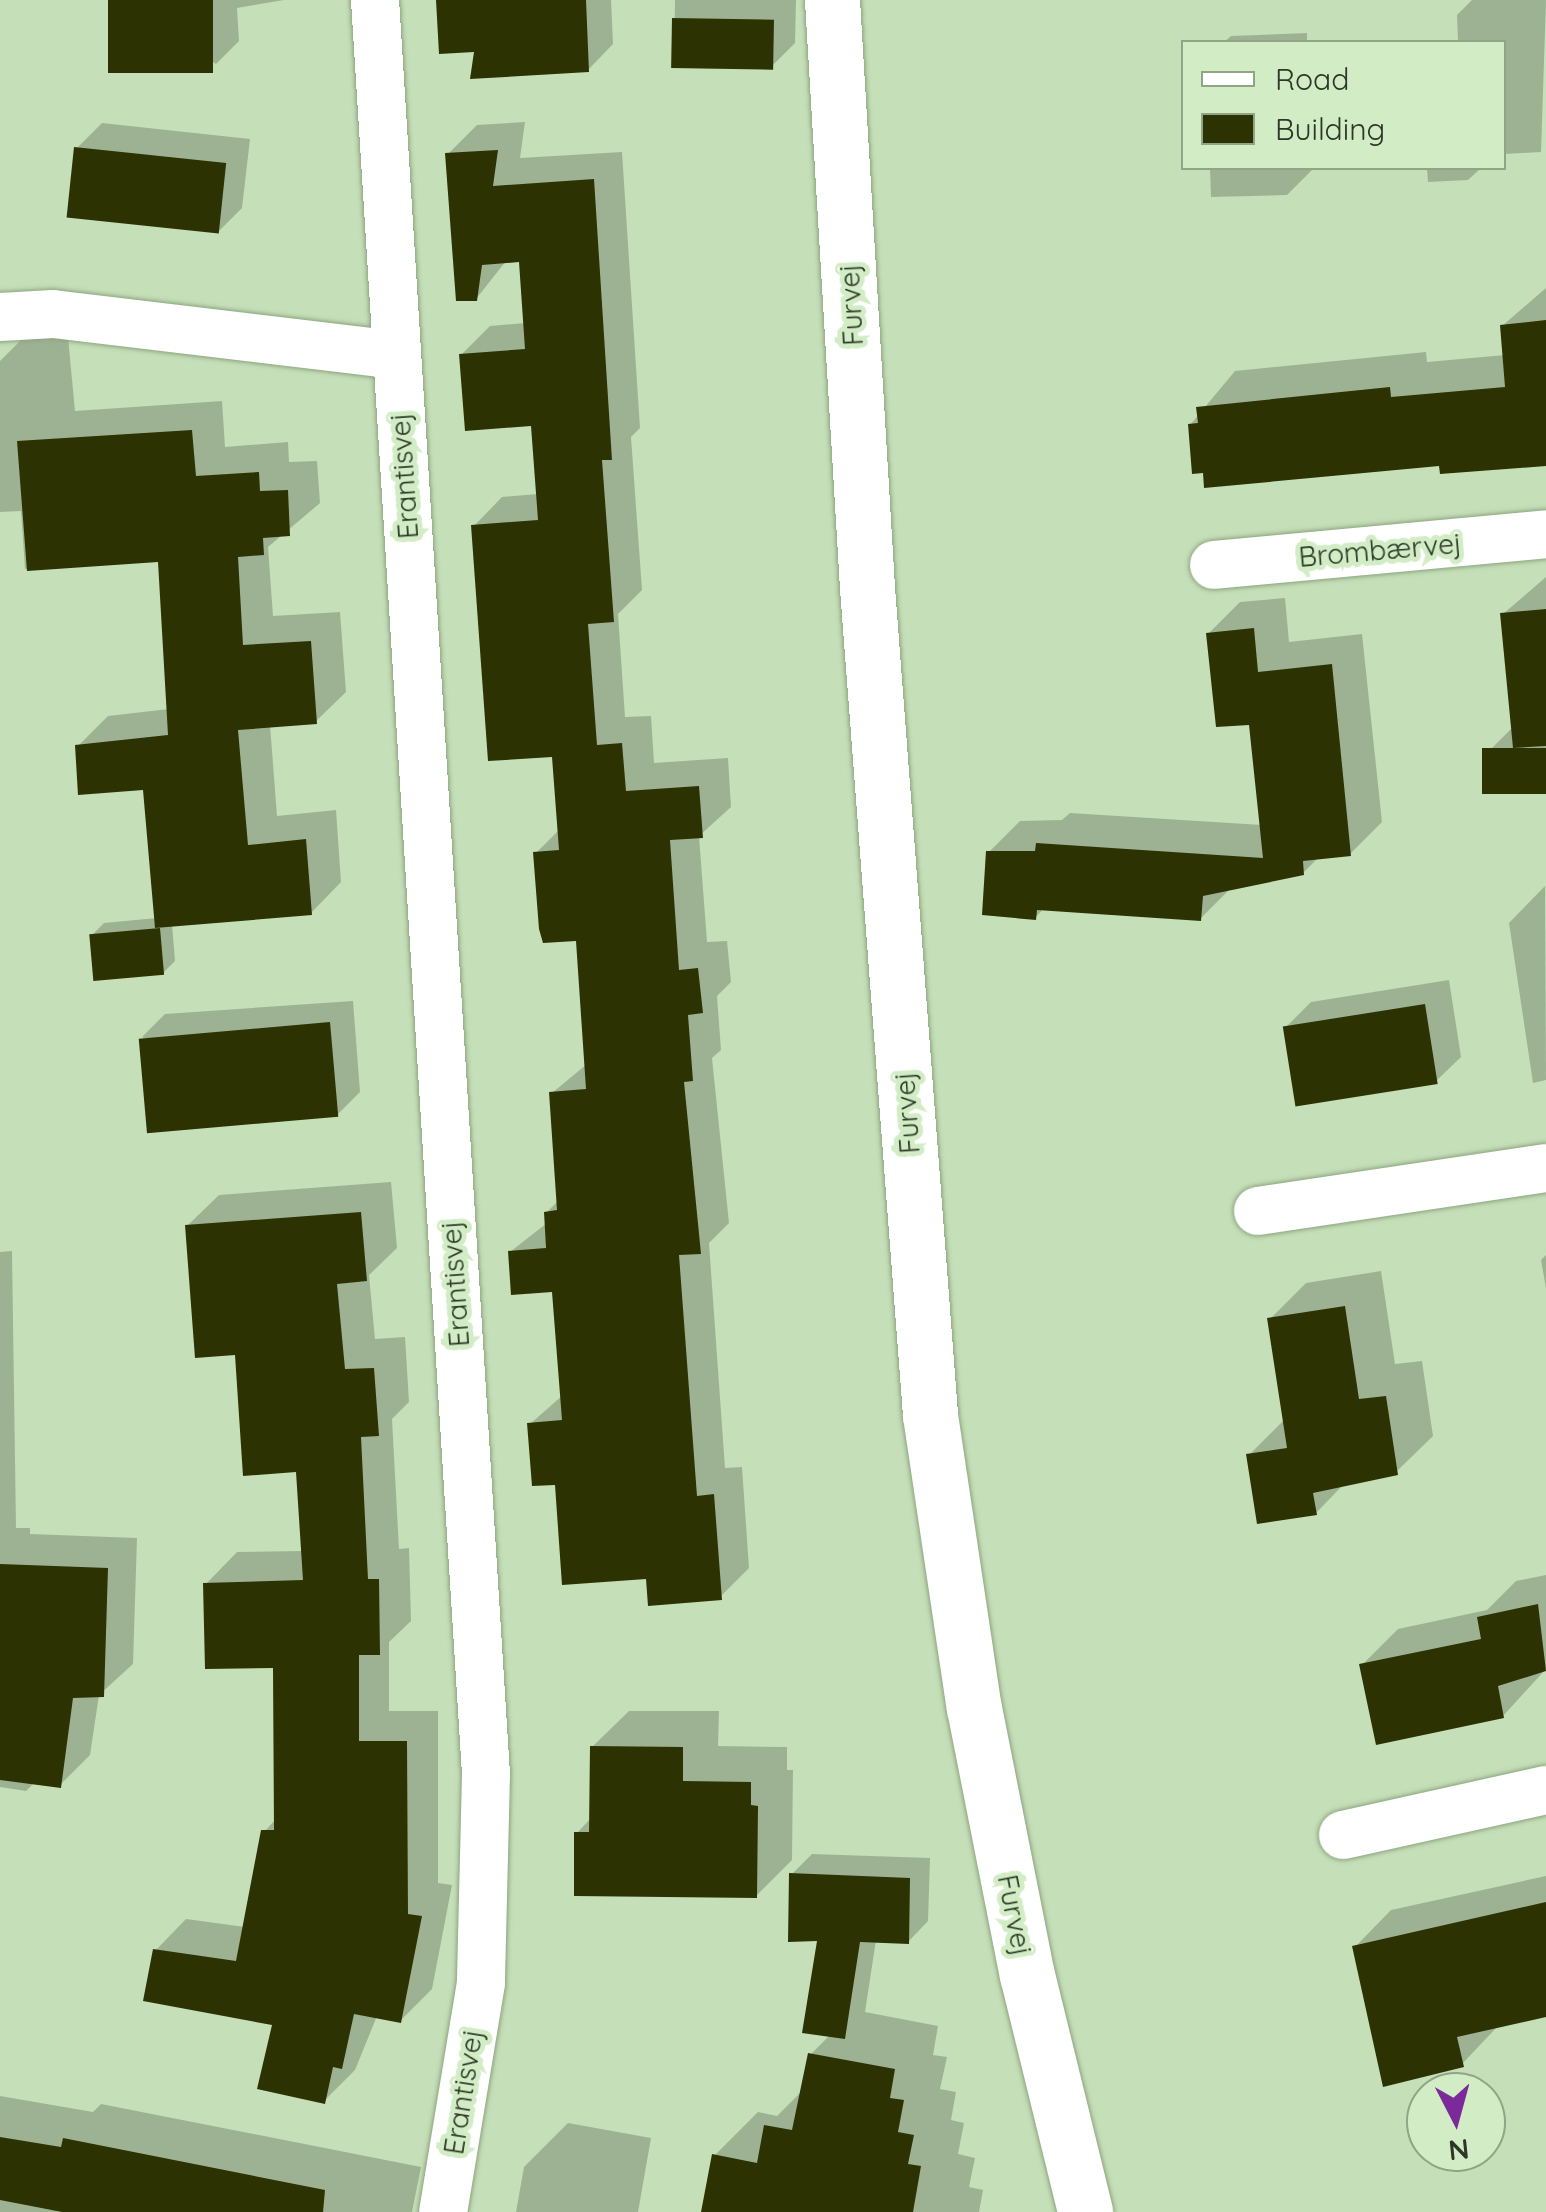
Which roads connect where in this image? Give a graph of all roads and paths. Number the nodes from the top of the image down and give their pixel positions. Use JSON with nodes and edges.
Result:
{"nodes":[{"id":1,"x":375,"y":0,"type":"edge"},
{"id":2,"x":832,"y":0,"type":"edge"},
{"id":3,"x":0,"y":316,"type":"edge"},
{"id":4,"x":396,"y":354,"type":"junction"},
{"id":5,"x":1546,"y":534,"type":"edge"},
{"id":6,"x":1214,"y":565,"type":"dead end"},
{"id":7,"x":1546,"y":1168,"type":"edge"},
{"id":8,"x":1258,"y":1211,"type":"dead end"},
{"id":9,"x":1546,"y":1790,"type":"edge"},
{"id":10,"x":1344,"y":1835,"type":"dead end"},
{"id":11,"x":443,"y":2212,"type":"edge"},
{"id":12,"x":1085,"y":2212,"type":"edge"}],
"edges":[{"from":1,"to":4,"type":"street","name":"Erantisvej"},
{"from":2,"to":12,"type":"main road","name":"Furvej"},
{"from":3,"to":4,"type":"street"},
{"from":4,"to":11,"type":"street","name":"Erantisvej"},
{"from":5,"to":6,"type":"street","name":"Brombærvej"},
{"from":7,"to":8,"type":"street"},
{"from":9,"to":10,"type":"street"}]}
